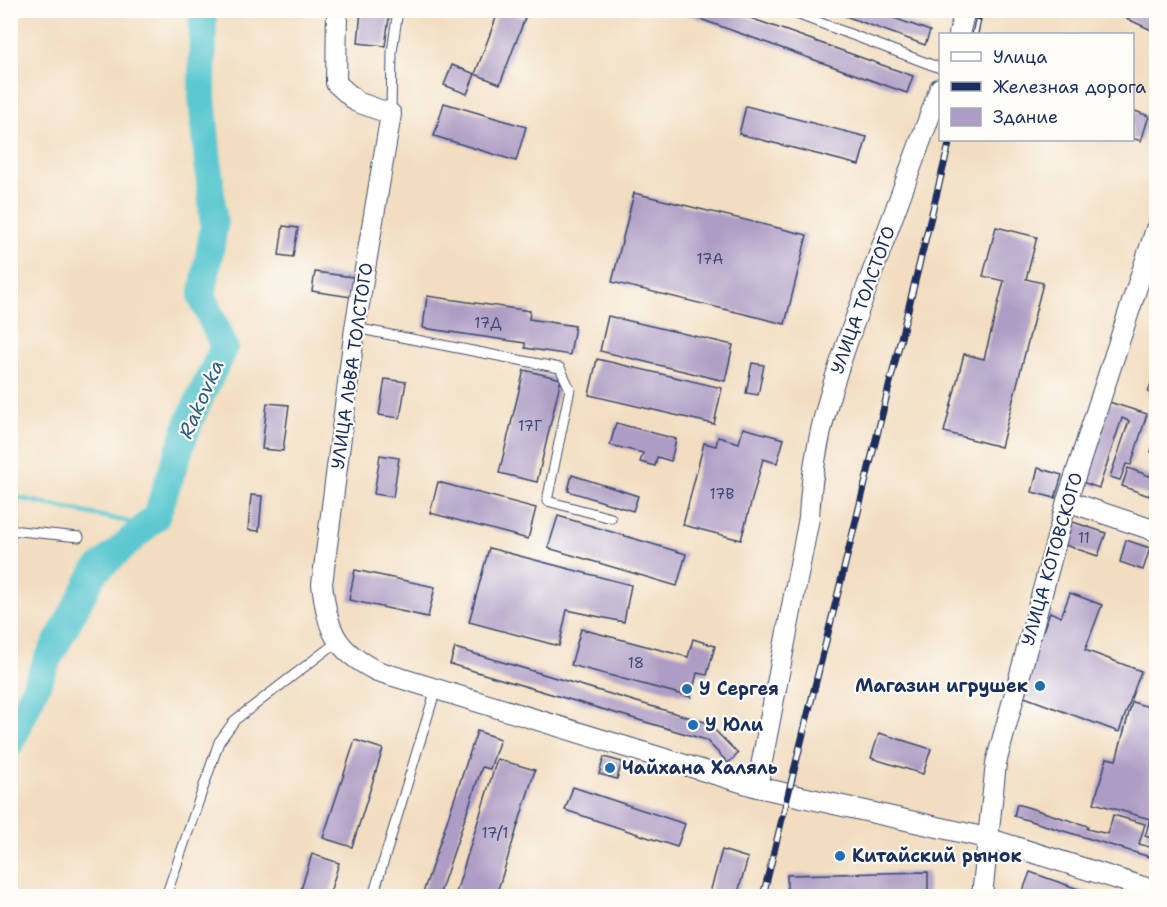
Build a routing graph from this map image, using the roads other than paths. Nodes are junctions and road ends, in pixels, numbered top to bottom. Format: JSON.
{"nodes":[{"id":1,"x":337,"y":10,"type":"edge"},
{"id":2,"x":398,"y":10,"type":"edge"},
{"id":3,"x":786,"y":10,"type":"edge"},
{"id":4,"x":965,"y":10,"type":"edge"},
{"id":5,"x":959,"y":33,"type":"edge"},
{"id":6,"x":939,"y":68,"type":"edge"},
{"id":7,"x":939,"y":91,"type":"edge"},
{"id":8,"x":391,"y":114,"type":"junction"},
{"id":9,"x":1156,"y":229,"type":"edge"},
{"id":10,"x":355,"y":328,"type":"junction"},
{"id":11,"x":1067,"y":501,"type":"junction"},
{"id":12,"x":611,"y":518,"type":"dead end"},
{"id":13,"x":10,"y":530,"type":"edge"},
{"id":14,"x":1156,"y":531,"type":"edge"},
{"id":15,"x":78,"y":537,"type":"dead end"},
{"id":16,"x":337,"y":642,"type":"junction"},
{"id":17,"x":436,"y":689,"type":"junction"},
{"id":18,"x":757,"y":787,"type":"junction"},
{"id":19,"x":987,"y":838,"type":"junction"},
{"id":20,"x":1156,"y":891,"type":"edge"},
{"id":21,"x":166,"y":897,"type":"edge"},
{"id":22,"x":373,"y":897,"type":"edge"},
{"id":23,"x":982,"y":897,"type":"edge"}],
"edges":[{"from":1,"to":8,"type":"street"},
{"from":2,"to":8,"type":"lane"},
{"from":3,"to":6,"type":"lane"},
{"from":4,"to":5,"type":"street"},
{"from":7,"to":18,"type":"street","name":"УЛИЦА ТОЛСТОГО"},
{"from":8,"to":10,"type":"street","name":"УЛИЦА ЛЬВА ТОЛСТОГО"},
{"from":9,"to":11,"type":"street","name":"УЛИЦА КОТОВСКОГО"},
{"from":10,"to":12,"type":"lane"},
{"from":10,"to":16,"type":"street","name":"УЛИЦА ЛЬВА ТОЛСТОГО"},
{"from":11,"to":14,"type":"street"},
{"from":11,"to":19,"type":"street","name":"УЛИЦА КОТОВСКОГО"},
{"from":13,"to":15,"type":"lane"},
{"from":16,"to":17,"type":"street","name":"УЛИЦА ЛЬВА ТОЛСТОГО"},
{"from":16,"to":21,"type":"lane"},
{"from":17,"to":18,"type":"street","name":"УЛИЦА ЛЬВА ТОЛСТОГО"},
{"from":17,"to":22,"type":"lane"},
{"from":18,"to":19,"type":"street","name":"УЛИЦА ЛЬВА ТОЛСТОГО"},
{"from":19,"to":20,"type":"street","name":"УЛИЦА ЛЬВА ТОЛСТОГО"},
{"from":19,"to":23,"type":"street","name":"УЛИЦА КОТОВСКОГО"}]}
